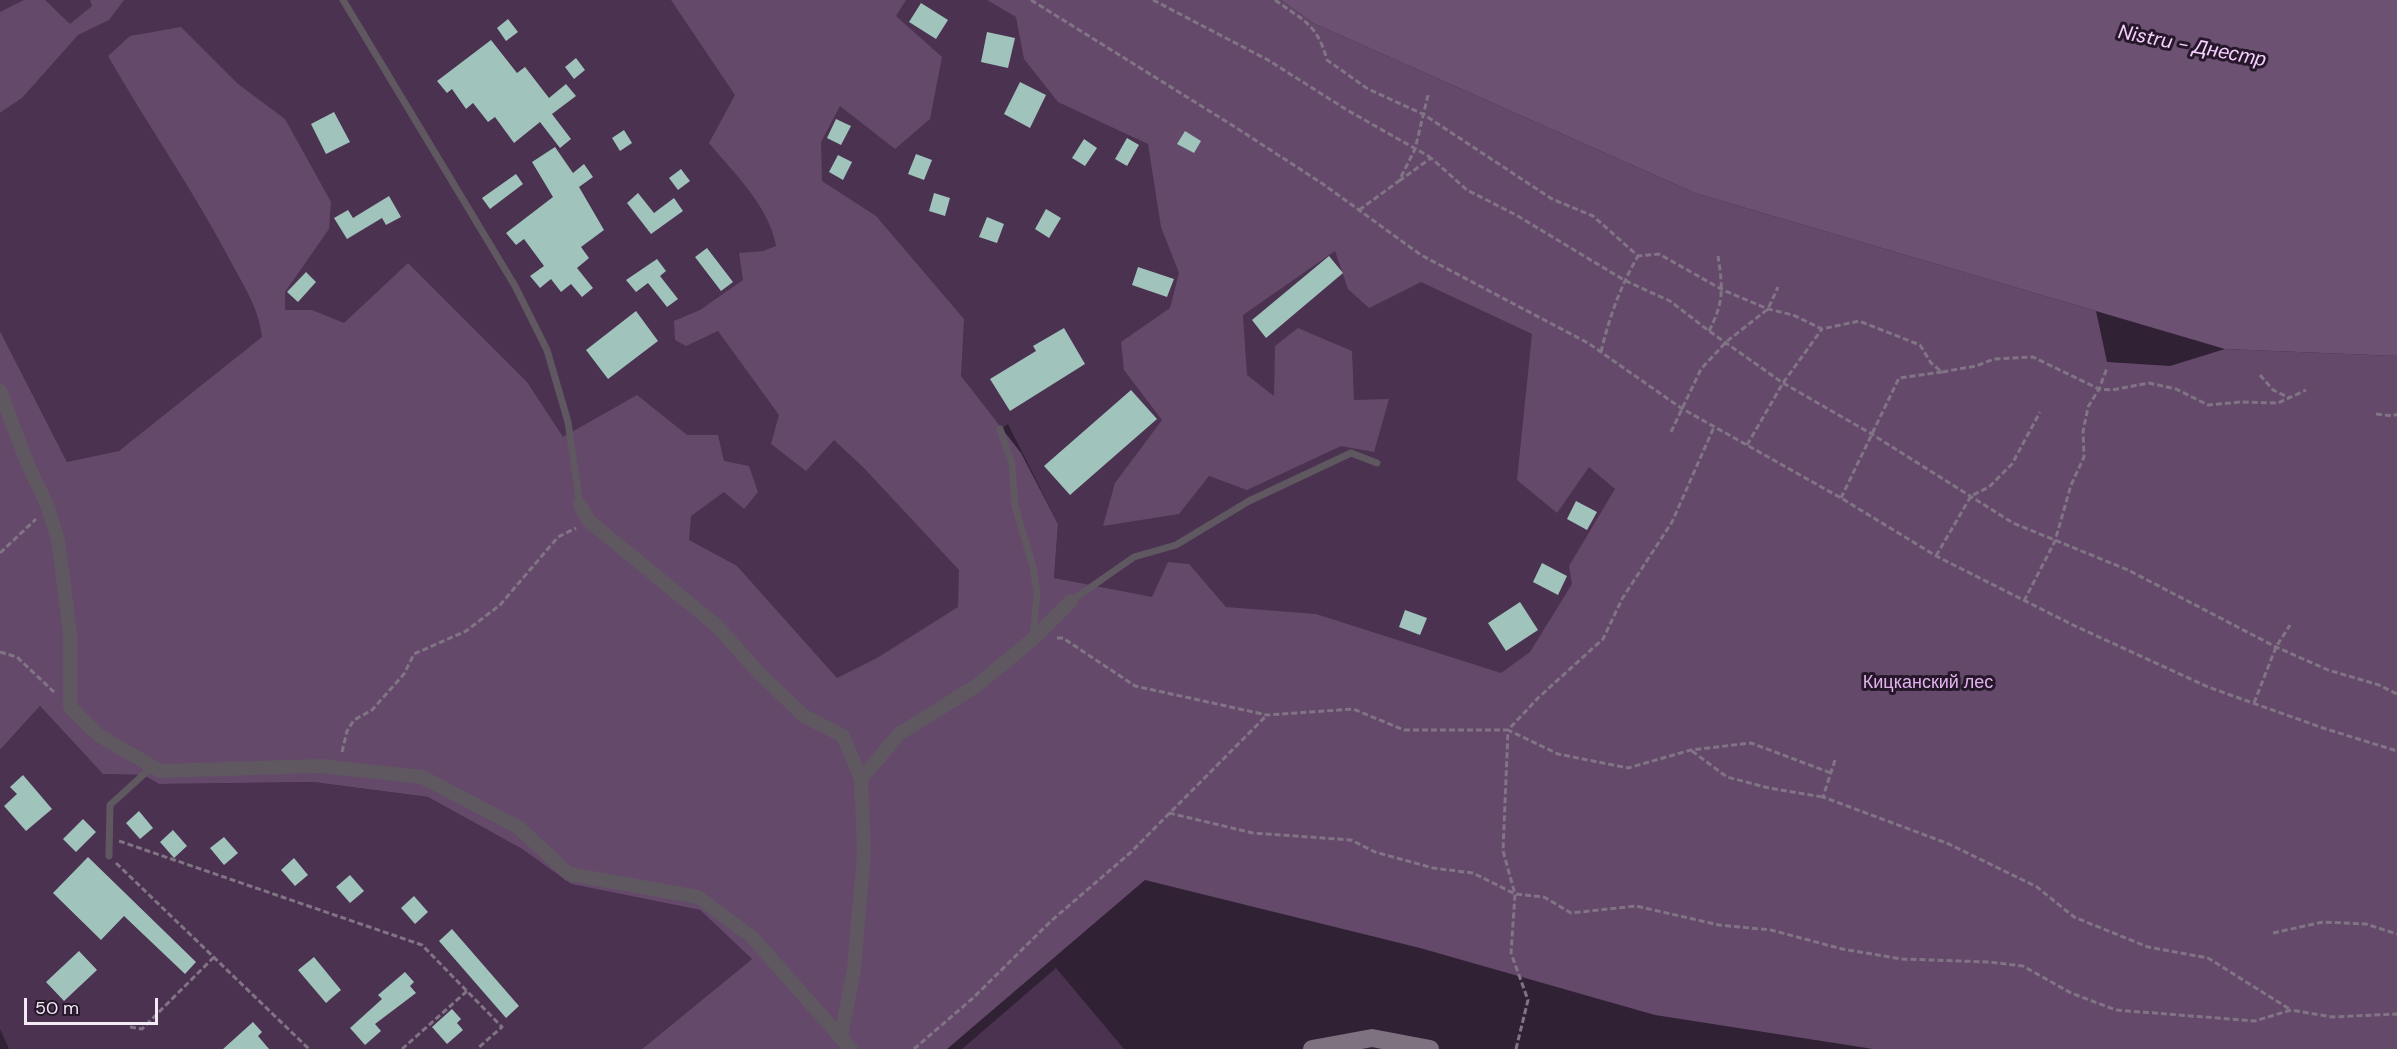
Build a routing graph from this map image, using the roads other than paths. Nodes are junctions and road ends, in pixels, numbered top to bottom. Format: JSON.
{"nodes":[{"id":1,"x":343,"y":0,"type":"edge"},
{"id":2,"x":0,"y":391,"type":"edge"},
{"id":3,"x":1000,"y":429,"type":"dead end"},
{"id":4,"x":1377,"y":463,"type":"dead end"},
{"id":5,"x":580,"y":505,"type":"joint"},
{"id":6,"x":1071,"y":601,"type":"joint"},
{"id":7,"x":1033,"y":639,"type":"junction"},
{"id":8,"x":153,"y":766,"type":"junction"},
{"id":9,"x":861,"y":779,"type":"junction"},
{"id":10,"x":109,"y":856,"type":"road end"},
{"id":11,"x":841,"y":1036,"type":"junction"},
{"id":12,"x":851,"y":1049,"type":"edge"},
{"id":13,"x":1312,"y":1049,"type":"edge"},
{"id":14,"x":1430,"y":1049,"type":"edge"}],
"edges":[{"from":1,"to":5,"type":"lane"},
{"from":2,"to":8,"type":"street"},
{"from":3,"to":7,"type":"lane"},
{"from":4,"to":6,"type":"lane"},
{"from":5,"to":9,"type":"street"},
{"from":6,"to":7,"type":"street"},
{"from":7,"to":9,"type":"street"},
{"from":8,"to":10,"type":"lane"},
{"from":8,"to":11,"type":"street"},
{"from":9,"to":11,"type":"street"},
{"from":11,"to":12,"type":"street"},
{"from":13,"to":14,"type":"street"}]}
